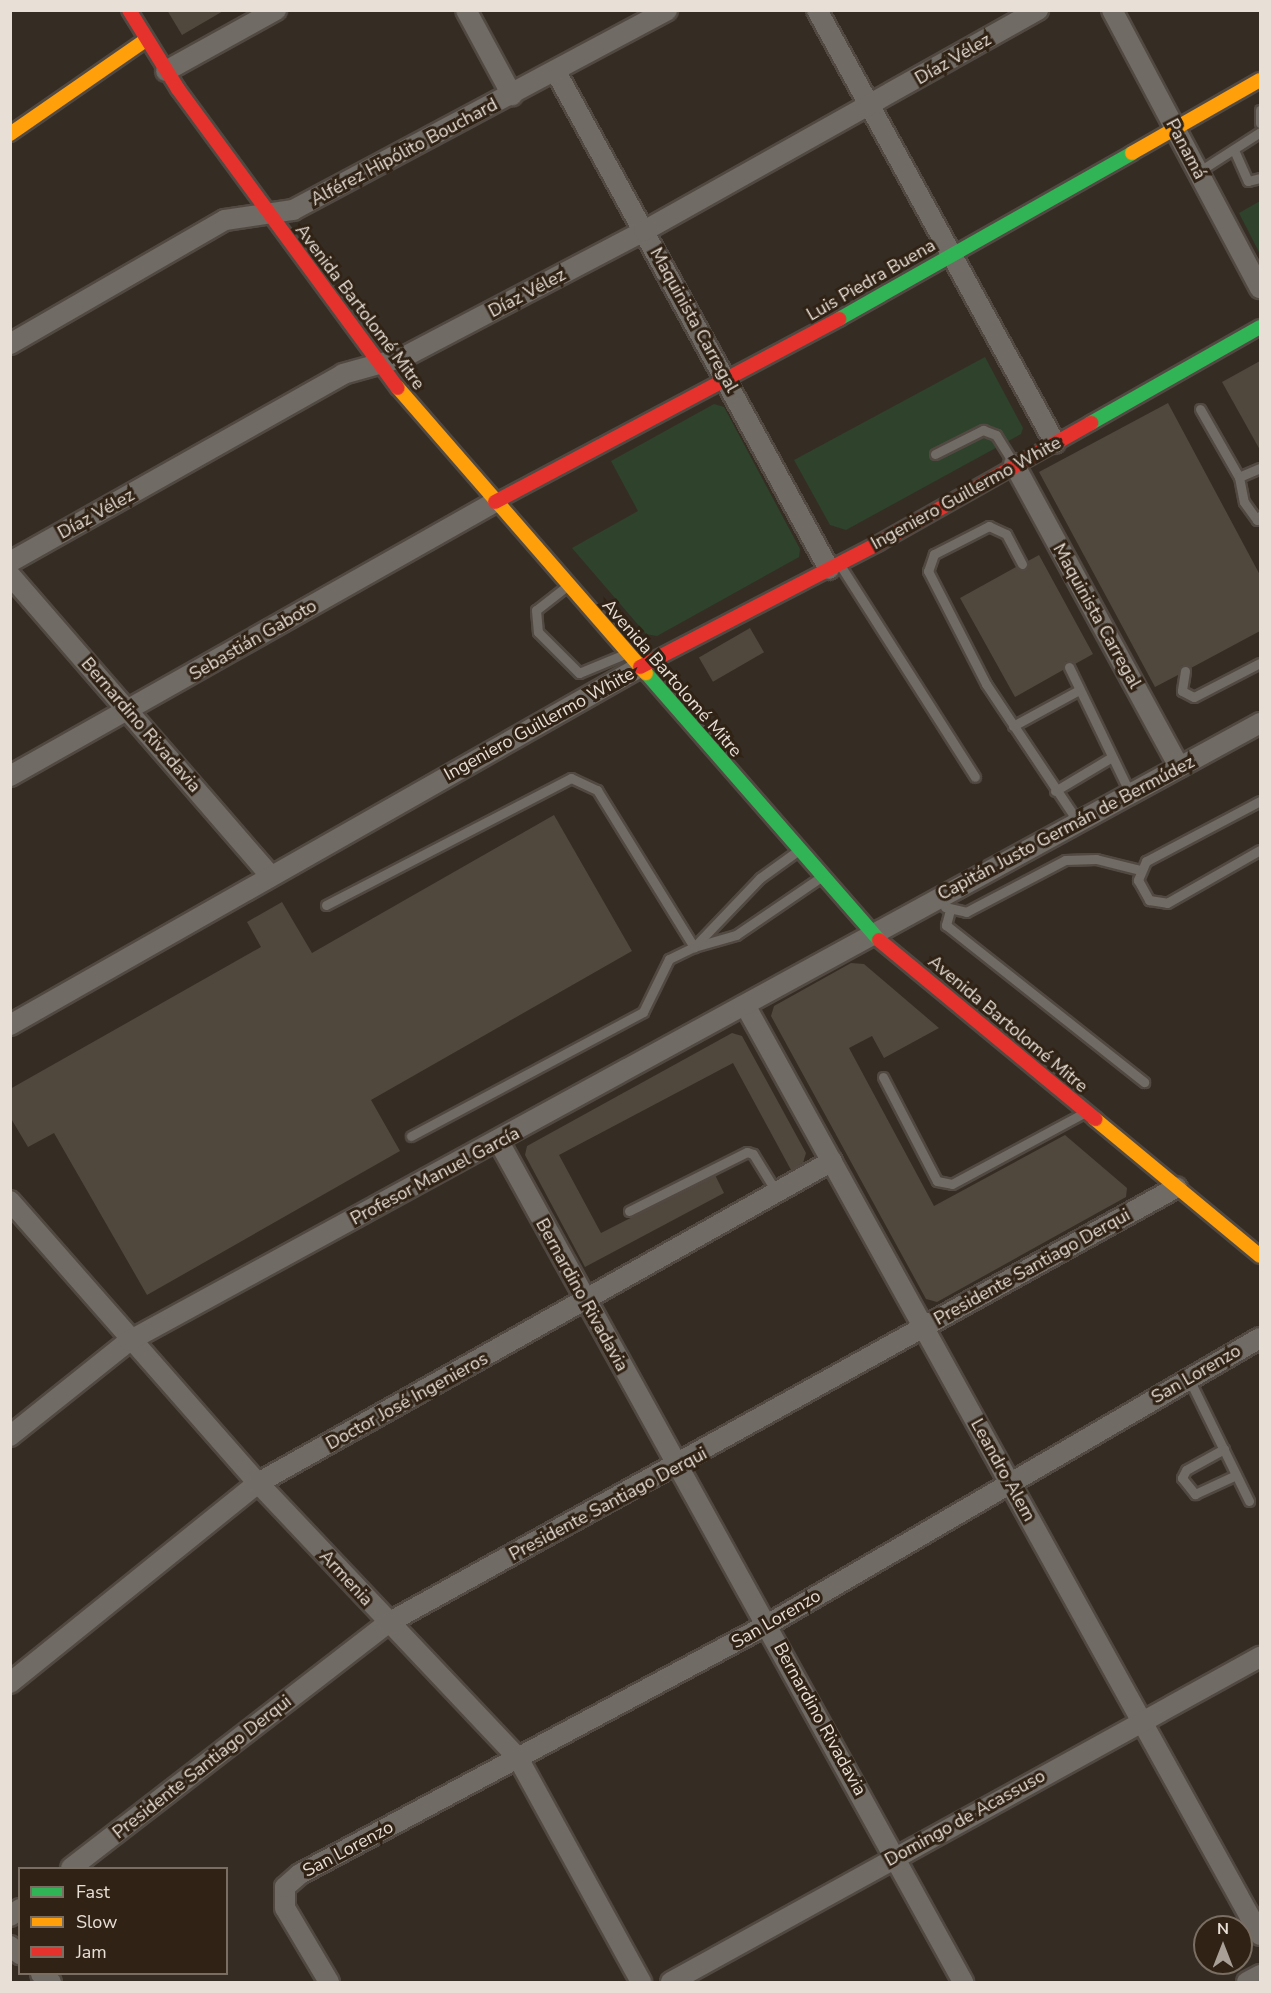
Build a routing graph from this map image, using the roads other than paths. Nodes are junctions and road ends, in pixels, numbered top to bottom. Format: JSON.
{"nodes":[{"id":1,"x":129,"y":10,"type":"edge"},
{"id":2,"x":276,"y":10,"type":"edge"},
{"id":3,"x":466,"y":10,"type":"edge"},
{"id":4,"x":667,"y":10,"type":"edge"},
{"id":5,"x":817,"y":10,"type":"edge"},
{"id":6,"x":1038,"y":10,"type":"edge"},
{"id":7,"x":1112,"y":10,"type":"edge"},
{"id":8,"x":146,"y":40,"type":"junction"},
{"id":9,"x":166,"y":71,"type":"junction"},
{"id":10,"x":556,"y":72,"type":"junction"},
{"id":11,"x":1260,"y":80,"type":"edge"},
{"id":12,"x":512,"y":95,"type":"junction"},
{"id":13,"x":871,"y":106,"type":"junction"},
{"id":14,"x":1260,"y":110,"type":"edge"},
{"id":15,"x":1260,"y":123,"type":"edge"},
{"id":16,"x":1175,"y":128,"type":"junction"},
{"id":17,"x":1260,"y":132,"type":"edge"},
{"id":18,"x":10,"y":135,"type":"edge"},
{"id":19,"x":1234,"y":150,"type":"junction"},
{"id":20,"x":1198,"y":172,"type":"junction"},
{"id":21,"x":1260,"y":178,"type":"edge"},
{"id":22,"x":268,"y":215,"type":"junction"},
{"id":23,"x":644,"y":231,"type":"junction"},
{"id":24,"x":952,"y":255,"type":"junction"},
{"id":25,"x":1260,"y":288,"type":"edge"},
{"id":26,"x":1260,"y":327,"type":"edge"},
{"id":27,"x":10,"y":344,"type":"edge"},
{"id":28,"x":378,"y":365,"type":"junction"},
{"id":29,"x":728,"y":382,"type":"junction"},
{"id":30,"x":1200,"y":409,"type":"dead end"},
{"id":31,"x":1055,"y":443,"type":"junction"},
{"id":32,"x":935,"y":454,"type":"dead end"},
{"id":33,"x":1014,"y":464,"type":"junction"},
{"id":34,"x":1260,"y":468,"type":"edge"},
{"id":35,"x":1239,"y":477,"type":"junction"},
{"id":36,"x":495,"y":502,"type":"junction"},
{"id":37,"x":1259,"y":521,"type":"edge"},
{"id":38,"x":10,"y":562,"type":"edge"},
{"id":39,"x":1022,"y":564,"type":"dead end"},
{"id":40,"x":834,"y":566,"type":"junction"},
{"id":41,"x":10,"y":575,"type":"edge"},
{"id":42,"x":567,"y":586,"type":"junction"},
{"id":43,"x":633,"y":660,"type":"junction"},
{"id":44,"x":1260,"y":663,"type":"edge"},
{"id":45,"x":1069,"y":667,"type":"dead end"},
{"id":46,"x":1185,"y":671,"type":"dead end"},
{"id":47,"x":1079,"y":690,"type":"junction"},
{"id":48,"x":130,"y":712,"type":"junction"},
{"id":49,"x":1260,"y":723,"type":"edge"},
{"id":50,"x":1013,"y":726,"type":"junction"},
{"id":51,"x":1112,"y":757,"type":"junction"},
{"id":52,"x":1179,"y":767,"type":"junction"},
{"id":53,"x":10,"y":776,"type":"edge"},
{"id":54,"x":975,"y":777,"type":"dead end"},
{"id":55,"x":1055,"y":791,"type":"junction"},
{"id":56,"x":1130,"y":793,"type":"junction"},
{"id":57,"x":1260,"y":801,"type":"edge"},
{"id":58,"x":1078,"y":822,"type":"junction"},
{"id":59,"x":1260,"y":850,"type":"edge"},
{"id":60,"x":798,"y":851,"type":"junction"},
{"id":61,"x":1140,"y":870,"type":"junction"},
{"id":62,"x":271,"y":876,"type":"junction"},
{"id":63,"x":821,"y":877,"type":"junction"},
{"id":64,"x":942,"y":904,"type":"junction"},
{"id":65,"x":326,"y":905,"type":"dead end"},
{"id":66,"x":871,"y":933,"type":"junction"},
{"id":67,"x":694,"y":948,"type":"junction"},
{"id":68,"x":744,"y":1005,"type":"junction"},
{"id":69,"x":10,"y":1025,"type":"edge"},
{"id":70,"x":883,"y":1077,"type":"dead end"},
{"id":71,"x":1144,"y":1082,"type":"dead end"},
{"id":72,"x":1086,"y":1112,"type":"junction"},
{"id":73,"x":411,"y":1136,"type":"dead end"},
{"id":74,"x":499,"y":1142,"type":"junction"},
{"id":75,"x":832,"y":1161,"type":"junction"},
{"id":76,"x":1177,"y":1187,"type":"junction"},
{"id":77,"x":777,"y":1193,"type":"junction"},
{"id":78,"x":10,"y":1201,"type":"edge"},
{"id":79,"x":629,"y":1211,"type":"dead end"},
{"id":80,"x":1260,"y":1256,"type":"edge"},
{"id":81,"x":585,"y":1304,"type":"junction"},
{"id":82,"x":924,"y":1326,"type":"junction"},
{"id":83,"x":1260,"y":1338,"type":"edge"},
{"id":84,"x":129,"y":1341,"type":"junction"},
{"id":85,"x":1189,"y":1379,"type":"junction"},
{"id":86,"x":10,"y":1436,"type":"edge"},
{"id":87,"x":1224,"y":1449,"type":"junction"},
{"id":88,"x":679,"y":1466,"type":"junction"},
{"id":89,"x":1236,"y":1475,"type":"junction"},
{"id":90,"x":1009,"y":1482,"type":"junction"},
{"id":91,"x":258,"y":1483,"type":"junction"},
{"id":92,"x":1249,"y":1501,"type":"dead end"},
{"id":93,"x":388,"y":1623,"type":"junction"},
{"id":94,"x":767,"y":1625,"type":"junction"},
{"id":95,"x":1260,"y":1657,"type":"edge"},
{"id":96,"x":10,"y":1683,"type":"edge"},
{"id":97,"x":1142,"y":1721,"type":"junction"},
{"id":98,"x":518,"y":1758,"type":"junction"},
{"id":99,"x":896,"y":1856,"type":"junction"},
{"id":100,"x":74,"y":1867,"type":"edge"},
{"id":101,"x":1260,"y":1935,"type":"edge"},
{"id":102,"x":1260,"y":1975,"type":"edge"},
{"id":103,"x":329,"y":1983,"type":"edge"},
{"id":104,"x":641,"y":1983,"type":"edge"},
{"id":105,"x":671,"y":1983,"type":"edge"},
{"id":106,"x":963,"y":1983,"type":"edge"},
{"id":107,"x":1247,"y":1983,"type":"edge"}],
"edges":[{"from":1,"to":8,"type":"street","name":"Avenida Bartolomé Mitre"},
{"from":2,"to":9,"type":"street"},
{"from":3,"to":12,"type":"street"},
{"from":4,"to":10,"type":"street","name":"Alférez Hipólito Bouchard"},
{"from":5,"to":13,"type":"street"},
{"from":6,"to":13,"type":"street","name":"Díaz Vélez"},
{"from":7,"to":16,"type":"street","name":"Panamá"},
{"from":8,"to":9,"type":"street","name":"Avenida Bartolomé Mitre"},
{"from":8,"to":18,"type":"street"},
{"from":9,"to":22,"type":"street","name":"Avenida Bartolomé Mitre"},
{"from":10,"to":12,"type":"street","name":"Alférez Hipólito Bouchard"},
{"from":10,"to":23,"type":"street","name":"Maquinista Carregal"},
{"from":11,"to":16,"type":"street","name":"Luis Piedra Buena"},
{"from":12,"to":22,"type":"street","name":"Alférez Hipólito Bouchard"},
{"from":13,"to":23,"type":"street","name":"Díaz Vélez"},
{"from":13,"to":24,"type":"street"},
{"from":14,"to":15,"type":"lane"},
{"from":16,"to":20,"type":"street","name":"Panamá"},
{"from":16,"to":24,"type":"street","name":"Luis Piedra Buena"},
{"from":17,"to":19,"type":"lane"},
{"from":19,"to":20,"type":"lane"},
{"from":19,"to":21,"type":"lane"},
{"from":20,"to":25,"type":"street","name":"Panamá"},
{"from":22,"to":27,"type":"street","name":"Alférez Hipólito Bouchard"},
{"from":22,"to":28,"type":"street","name":"Avenida Bartolomé Mitre"},
{"from":23,"to":28,"type":"street","name":"Díaz Vélez"},
{"from":23,"to":29,"type":"street","name":"Maquinista Carregal"},
{"from":24,"to":29,"type":"street","name":"Luis Piedra Buena"},
{"from":24,"to":31,"type":"street"},
{"from":26,"to":31,"type":"street","name":"Ingeniero Guillermo White"},
{"from":28,"to":36,"type":"street","name":"Avenida Bartolomé Mitre"},
{"from":28,"to":38,"type":"street","name":"Díaz Vélez"},
{"from":29,"to":36,"type":"street","name":"Luis Piedra Buena"},
{"from":29,"to":40,"type":"street","name":"Maquinista Carregal"},
{"from":30,"to":35,"type":"lane"},
{"from":31,"to":33,"type":"street","name":"Ingeniero Guillermo White"},
{"from":32,"to":33,"type":"lane"},
{"from":33,"to":40,"type":"street","name":"Ingeniero Guillermo White"},
{"from":33,"to":52,"type":"street","name":"Maquinista Carregal"},
{"from":34,"to":35,"type":"lane"},
{"from":35,"to":37,"type":"lane"},
{"from":36,"to":42,"type":"street","name":"Avenida Bartolomé Mitre"},
{"from":36,"to":48,"type":"street","name":"Sebastián Gaboto"},
{"from":39,"to":50,"type":"lane"},
{"from":40,"to":43,"type":"street","name":"Ingeniero Guillermo White"},
{"from":40,"to":54,"type":"lane"},
{"from":41,"to":48,"type":"street","name":"Bernardino Rivadavia"},
{"from":42,"to":43,"type":"street","name":"Avenida Bartolomé Mitre"},
{"from":42,"to":43,"type":"lane"},
{"from":43,"to":60,"type":"street","name":"Avenida Bartolomé Mitre"},
{"from":43,"to":62,"type":"street","name":"Ingeniero Guillermo White"},
{"from":44,"to":46,"type":"lane"},
{"from":45,"to":47,"type":"lane"},
{"from":47,"to":50,"type":"lane"},
{"from":47,"to":51,"type":"lane"},
{"from":48,"to":53,"type":"street","name":"Sebastián Gaboto"},
{"from":48,"to":62,"type":"street","name":"Bernardino Rivadavia"},
{"from":49,"to":52,"type":"street","name":"Capitán Justo Germán de Bermúdez"},
{"from":50,"to":55,"type":"lane"},
{"from":51,"to":55,"type":"lane"},
{"from":51,"to":56,"type":"lane"},
{"from":52,"to":56,"type":"street","name":"Capitán Justo Germán de Bermúdez"},
{"from":55,"to":58,"type":"lane"},
{"from":56,"to":58,"type":"street","name":"Capitán Justo Germán de Bermúdez"},
{"from":57,"to":61,"type":"lane"},
{"from":58,"to":64,"type":"street","name":"Capitán Justo Germán de Bermúdez"},
{"from":59,"to":61,"type":"lane"},
{"from":60,"to":63,"type":"street","name":"Avenida Bartolomé Mitre"},
{"from":60,"to":67,"type":"lane"},
{"from":61,"to":64,"type":"lane"},
{"from":62,"to":69,"type":"street","name":"Ingeniero Guillermo White"},
{"from":63,"to":66,"type":"street","name":"Avenida Bartolomé Mitre"},
{"from":63,"to":67,"type":"lane"},
{"from":64,"to":66,"type":"street","name":"Capitán Justo Germán de Bermúdez"},
{"from":64,"to":71,"type":"lane"},
{"from":65,"to":67,"type":"lane"},
{"from":66,"to":68,"type":"street","name":"Profesor Manuel García"},
{"from":66,"to":72,"type":"street","name":"Avenida Bartolomé Mitre"},
{"from":67,"to":73,"type":"lane"},
{"from":68,"to":74,"type":"street","name":"Profesor Manuel García"},
{"from":68,"to":75,"type":"street","name":"Leandro Alem"},
{"from":70,"to":72,"type":"lane"},
{"from":72,"to":76,"type":"street","name":"Avenida Bartolomé Mitre"},
{"from":74,"to":81,"type":"street","name":"Bernardino Rivadavia"},
{"from":74,"to":84,"type":"street","name":"Profesor Manuel García"},
{"from":75,"to":77,"type":"street","name":"Doctor José Ingenieros"},
{"from":75,"to":82,"type":"street","name":"Leandro Alem"},
{"from":76,"to":80,"type":"street","name":"Avenida Bartolomé Mitre"},
{"from":76,"to":82,"type":"street","name":"Presidente Santiago Derqui"},
{"from":77,"to":79,"type":"lane"},
{"from":77,"to":81,"type":"street","name":"Doctor José Ingenieros"},
{"from":78,"to":84,"type":"street","name":"Armenia"},
{"from":81,"to":88,"type":"street","name":"Bernardino Rivadavia"},
{"from":81,"to":91,"type":"street","name":"Doctor José Ingenieros"},
{"from":82,"to":88,"type":"street","name":"Presidente Santiago Derqui"},
{"from":82,"to":90,"type":"street","name":"Leandro Alem"},
{"from":83,"to":85,"type":"street","name":"San Lorenzo"},
{"from":84,"to":86,"type":"street","name":"Profesor Manuel García"},
{"from":84,"to":91,"type":"street","name":"Armenia"},
{"from":85,"to":87,"type":"lane"},
{"from":85,"to":90,"type":"street","name":"San Lorenzo"},
{"from":87,"to":89,"type":"lane"},
{"from":87,"to":89,"type":"lane"},
{"from":88,"to":93,"type":"street","name":"Presidente Santiago Derqui"},
{"from":88,"to":94,"type":"street","name":"Bernardino Rivadavia"},
{"from":89,"to":92,"type":"lane"},
{"from":90,"to":94,"type":"street","name":"San Lorenzo"},
{"from":90,"to":97,"type":"street","name":"Leandro Alem"},
{"from":91,"to":93,"type":"street","name":"Armenia"},
{"from":91,"to":96,"type":"street","name":"Doctor José Ingenieros"},
{"from":93,"to":98,"type":"street","name":"Armenia"},
{"from":93,"to":100,"type":"street","name":"Presidente Santiago Derqui"},
{"from":94,"to":98,"type":"street","name":"San Lorenzo"},
{"from":94,"to":99,"type":"street","name":"Bernardino Rivadavia"},
{"from":95,"to":97,"type":"street","name":"Domingo de Acassuso"},
{"from":97,"to":99,"type":"street","name":"Domingo de Acassuso"},
{"from":97,"to":101,"type":"street","name":"Leandro Alem"},
{"from":98,"to":103,"type":"street","name":"San Lorenzo"},
{"from":98,"to":104,"type":"street","name":"Armenia"},
{"from":99,"to":105,"type":"street","name":"Domingo de Acassuso"},
{"from":99,"to":106,"type":"street","name":"Bernardino Rivadavia"},
{"from":102,"to":107,"type":"street"}]}
